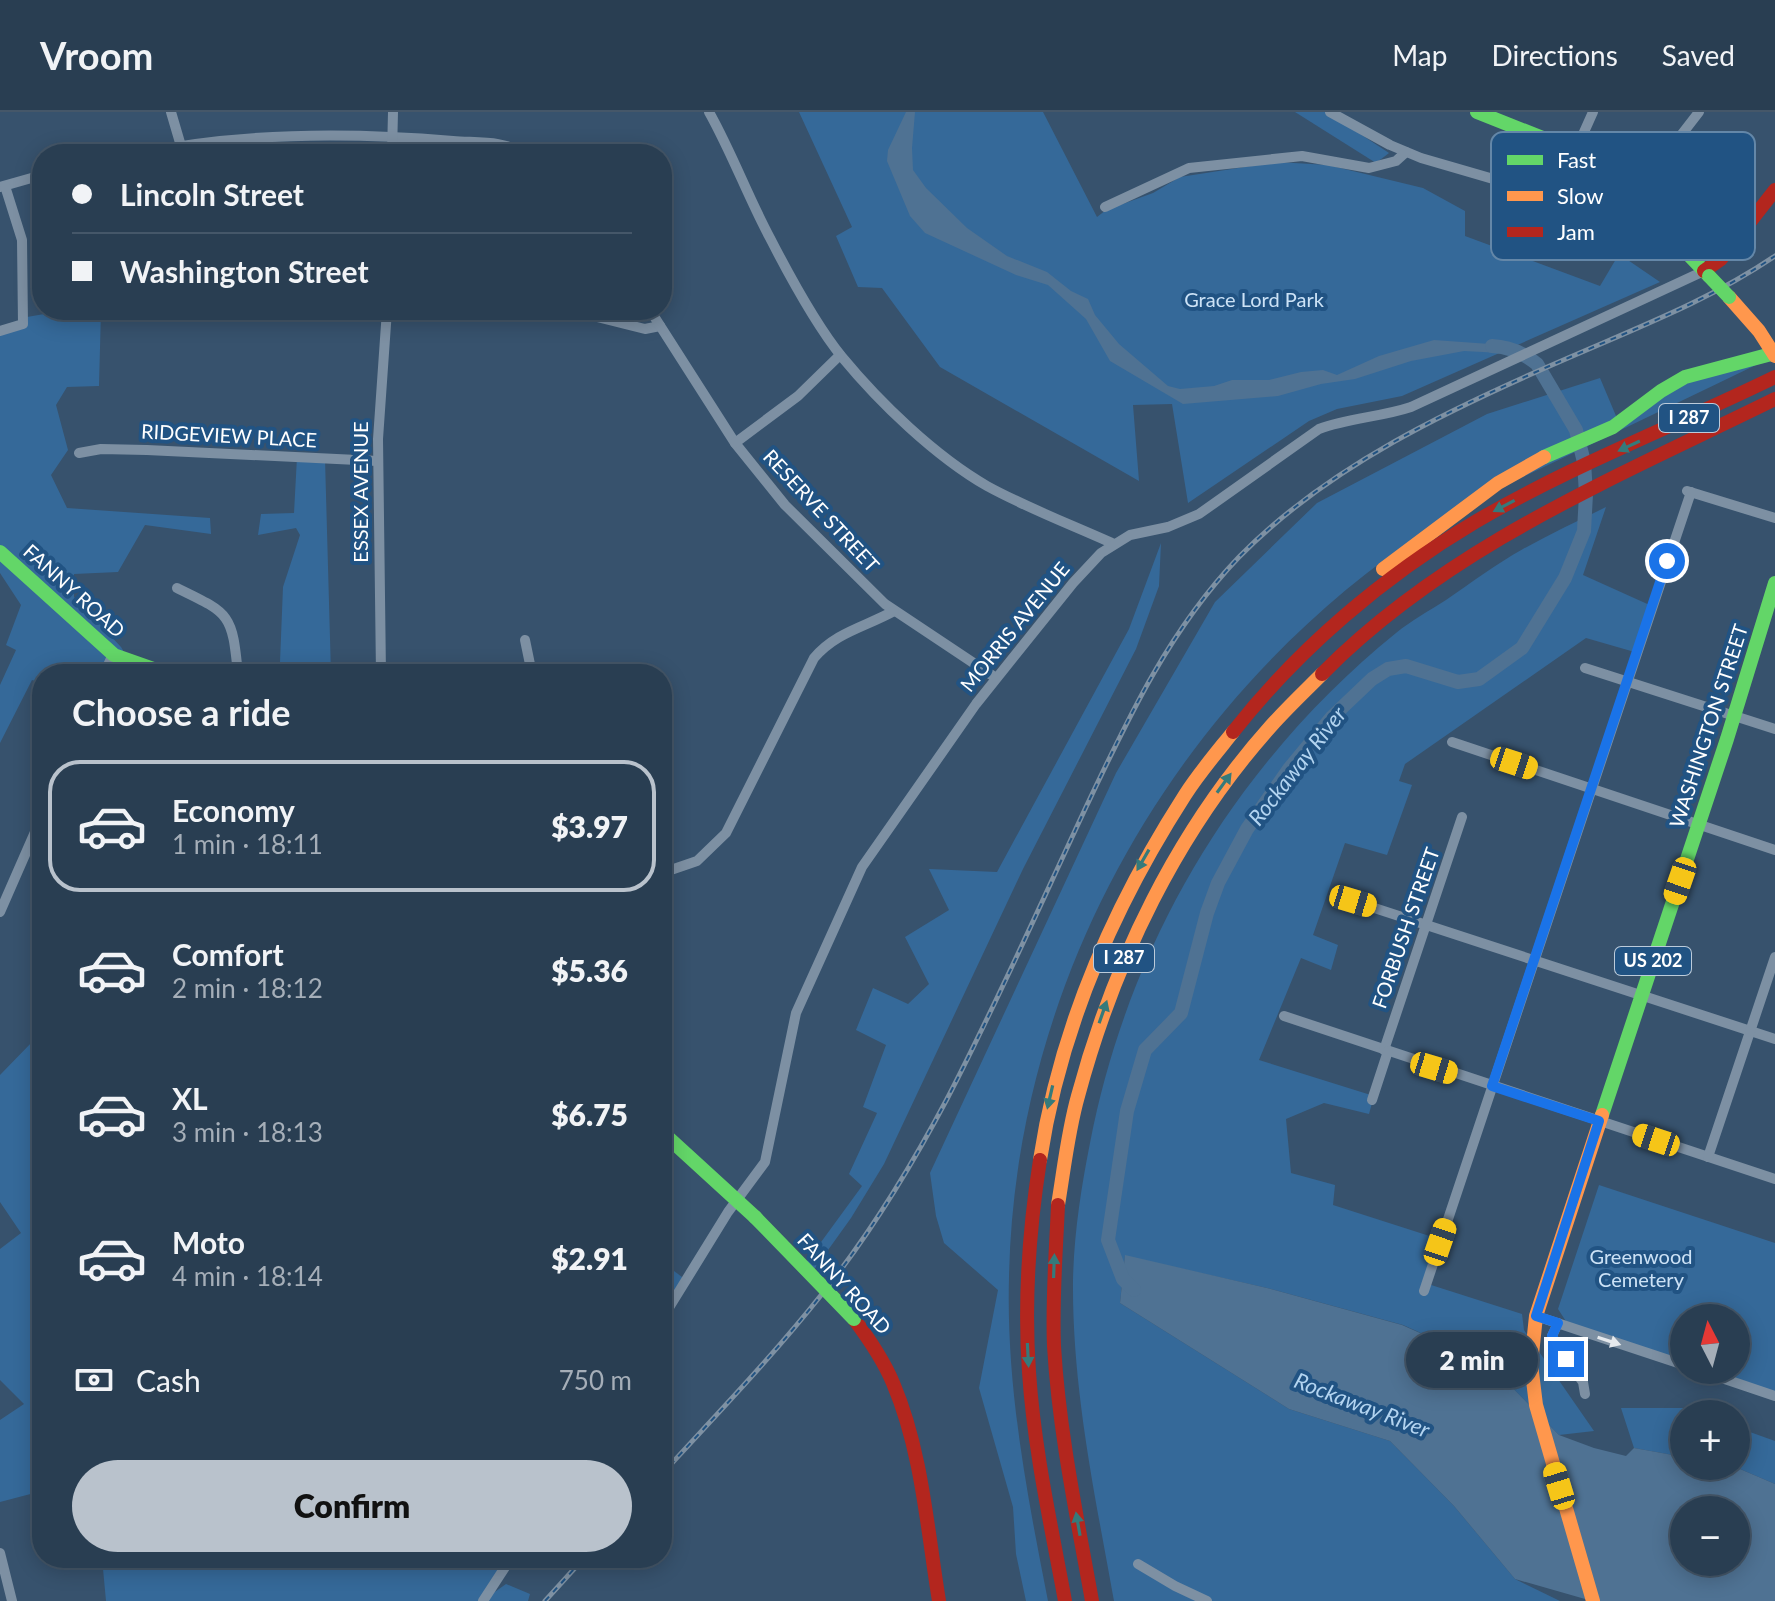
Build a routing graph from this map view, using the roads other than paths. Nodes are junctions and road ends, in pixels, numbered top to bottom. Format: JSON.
{"nodes":[{"id":1,"x":171,"y":112,"type":"edge"},
{"id":2,"x":393,"y":112,"type":"edge"},
{"id":3,"x":709,"y":112,"type":"edge"},
{"id":4,"x":1330,"y":112,"type":"edge"},
{"id":5,"x":1477,"y":112,"type":"edge"},
{"id":6,"x":1593,"y":112,"type":"edge"},
{"id":7,"x":1699,"y":112,"type":"edge"},
{"id":8,"x":1529,"y":132,"type":"edge"},
{"id":9,"x":1584,"y":132,"type":"edge"},
{"id":10,"x":1684,"y":132,"type":"edge"},
{"id":11,"x":393,"y":136,"type":"junction"},
{"id":12,"x":180,"y":144,"type":"edge"},
{"id":13,"x":199,"y":144,"type":"edge"},
{"id":14,"x":393,"y":144,"type":"edge"},
{"id":15,"x":504,"y":144,"type":"edge"},
{"id":16,"x":1406,"y":152,"type":"junction"},
{"id":17,"x":1491,"y":177,"type":"edge"},
{"id":18,"x":32,"y":178,"type":"edge"},
{"id":19,"x":2,"y":186,"type":"edge"},
{"id":20,"x":1775,"y":190,"type":"edge"},
{"id":21,"x":1105,"y":207,"type":"dead end"},
{"id":22,"x":1755,"y":216,"type":"edge"},
{"id":23,"x":1693,"y":260,"type":"edge"},
{"id":24,"x":1720,"y":260,"type":"edge"},
{"id":25,"x":1706,"y":274,"type":"junction"},
{"id":26,"x":386,"y":320,"type":"edge"},
{"id":27,"x":609,"y":320,"type":"edge"},
{"id":28,"x":656,"y":320,"type":"edge"},
{"id":29,"x":660,"y":326,"type":"junction"},
{"id":30,"x":0,"y":331,"type":"edge"},
{"id":31,"x":1775,"y":354,"type":"edge"},
{"id":32,"x":840,"y":355,"type":"junction"},
{"id":33,"x":1775,"y":377,"type":"edge"},
{"id":34,"x":1771,"y":402,"type":"edge"},
{"id":35,"x":735,"y":443,"type":"junction"},
{"id":36,"x":79,"y":453,"type":"dead end"},
{"id":37,"x":378,"y":461,"type":"junction"},
{"id":38,"x":1775,"y":518,"type":"edge"},
{"id":39,"x":1114,"y":544,"type":"junction"},
{"id":40,"x":0,"y":552,"type":"edge"},
{"id":41,"x":1775,"y":583,"type":"edge"},
{"id":42,"x":177,"y":588,"type":"dead end"},
{"id":43,"x":894,"y":611,"type":"junction"},
{"id":44,"x":525,"y":640,"type":"dead end"},
{"id":45,"x":113,"y":654,"type":"junction"},
{"id":46,"x":108,"y":664,"type":"edge"},
{"id":47,"x":140,"y":664,"type":"edge"},
{"id":48,"x":237,"y":664,"type":"edge"},
{"id":49,"x":381,"y":664,"type":"edge"},
{"id":50,"x":530,"y":664,"type":"edge"},
{"id":51,"x":1585,"y":668,"type":"dead end"},
{"id":52,"x":996,"y":678,"type":"junction"},
{"id":53,"x":1626,"y":681,"type":"junction"},
{"id":54,"x":1734,"y":716,"type":"junction"},
{"id":55,"x":1775,"y":729,"type":"edge"},
{"id":56,"x":1452,"y":742,"type":"dead end"},
{"id":57,"x":1591,"y":788,"type":"junction"},
{"id":58,"x":1172,"y":810,"type":"junction"},
{"id":59,"x":1462,"y":817,"type":"dead end"},
{"id":60,"x":1699,"y":824,"type":"junction"},
{"id":61,"x":32,"y":838,"type":"edge"},
{"id":62,"x":1775,"y":850,"type":"edge"},
{"id":63,"x":672,"y":870,"type":"edge"},
{"id":64,"x":1353,"y":901,"type":"dead end"},
{"id":65,"x":0,"y":910,"type":"edge"},
{"id":66,"x":1427,"y":923,"type":"junction"},
{"id":67,"x":1775,"y":957,"type":"edge"},
{"id":68,"x":1534,"y":959,"type":"junction"},
{"id":69,"x":1642,"y":995,"type":"junction"},
{"id":70,"x":1284,"y":1016,"type":"dead end"},
{"id":71,"x":1750,"y":1031,"type":"junction"},
{"id":72,"x":1775,"y":1039,"type":"edge"},
{"id":73,"x":1386,"y":1051,"type":"junction"},
{"id":74,"x":1492,"y":1086,"type":"junction"},
{"id":75,"x":1372,"y":1100,"type":"dead end"},
{"id":76,"x":1599,"y":1121,"type":"junction"},
{"id":77,"x":672,"y":1141,"type":"edge"},
{"id":78,"x":1708,"y":1157,"type":"junction"},
{"id":79,"x":1775,"y":1179,"type":"edge"},
{"id":80,"x":737,"y":1200,"type":"junction"},
{"id":81,"x":1424,"y":1291,"type":"dead end"},
{"id":82,"x":672,"y":1301,"type":"edge"},
{"id":83,"x":1536,"y":1316,"type":"junction"},
{"id":84,"x":1558,"y":1323,"type":"junction"},
{"id":85,"x":1670,"y":1360,"type":"edge"},
{"id":86,"x":1739,"y":1384,"type":"edge"},
{"id":87,"x":1585,"y":1394,"type":"dead end"},
{"id":88,"x":1775,"y":1396,"type":"edge"},
{"id":89,"x":0,"y":1553,"type":"edge"},
{"id":90,"x":1138,"y":1564,"type":"dead end"},
{"id":91,"x":504,"y":1568,"type":"edge"},
{"id":92,"x":12,"y":1601,"type":"edge"},
{"id":93,"x":483,"y":1601,"type":"edge"},
{"id":94,"x":939,"y":1601,"type":"edge"},
{"id":95,"x":1065,"y":1601,"type":"edge"},
{"id":96,"x":1092,"y":1601,"type":"edge"},
{"id":97,"x":1207,"y":1601,"type":"edge"},
{"id":98,"x":1593,"y":1601,"type":"edge"}],
"edges":[{"from":1,"to":12,"type":"street"},
{"from":2,"to":11,"type":"street"},
{"from":3,"to":32,"type":"street"},
{"from":4,"to":16,"type":"street"},
{"from":5,"to":8,"type":"main road"},
{"from":6,"to":9,"type":"street"},
{"from":7,"to":10,"type":"street"},
{"from":11,"to":13,"type":"street"},
{"from":11,"to":14,"type":"street"},
{"from":11,"to":15,"type":"street"},
{"from":16,"to":17,"type":"street"},
{"from":16,"to":21,"type":"street"},
{"from":18,"to":19,"type":"street"},
{"from":19,"to":30,"type":"street"},
{"from":20,"to":22,"type":"main road"},
{"from":23,"to":25,"type":"main road"},
{"from":24,"to":25,"type":"main road"},
{"from":25,"to":31,"type":"main road","bridge":true},
{"from":25,"to":39,"type":"street","name":"MORRIS AVENUE"},
{"from":26,"to":37,"type":"street","name":"ESSEX AVENUE"},
{"from":27,"to":29,"type":"street"},
{"from":28,"to":29,"type":"street","name":"RESERVE STREET"},
{"from":29,"to":35,"type":"street","name":"RESERVE STREET"},
{"from":31,"to":58,"type":"main road"},
{"from":32,"to":35,"type":"street"},
{"from":32,"to":39,"type":"street"},
{"from":33,"to":58,"type":"main road","number":"I 287","one_way":true},
{"from":96,"to":34,"type":"main road","number":"I 287","one_way":true},
{"from":35,"to":43,"type":"street","name":"RESERVE STREET"},
{"from":36,"to":37,"type":"street","name":"RIDGEVIEW PLACE"},
{"from":37,"to":49,"type":"street","name":"ESSEX AVENUE"},
{"from":38,"to":53,"type":"street"},
{"from":39,"to":52,"type":"street","name":"MORRIS AVENUE"},
{"from":40,"to":45,"type":"main road","name":"FANNY ROAD"},
{"from":41,"to":54,"type":"main road","name":"WASHINGTON STREET","number":"US 202"},
{"from":42,"to":48,"type":"street"},
{"from":43,"to":52,"type":"street","name":"RESERVE STREET"},
{"from":43,"to":63,"type":"street"},
{"from":44,"to":50,"type":"street"},
{"from":45,"to":46,"type":"street"},
{"from":45,"to":47,"type":"main road","name":"FANNY ROAD"},
{"from":51,"to":53,"type":"street"},
{"from":52,"to":80,"type":"street","name":"MORRIS AVENUE"},
{"from":53,"to":54,"type":"street"},
{"from":53,"to":57,"type":"street"},
{"from":54,"to":55,"type":"street"},
{"from":54,"to":60,"type":"main road","name":"WASHINGTON STREET","number":"US 202"},
{"from":56,"to":57,"type":"street"},
{"from":57,"to":60,"type":"street"},
{"from":57,"to":68,"type":"street"},
{"from":58,"to":95,"type":"main road","number":"I 287","one_way":true},
{"from":59,"to":66,"type":"street","name":"FORBUSH STREET"},
{"from":60,"to":62,"type":"street"},
{"from":60,"to":69,"type":"main road","name":"WASHINGTON STREET","number":"US 202"},
{"from":61,"to":65,"type":"street"},
{"from":64,"to":66,"type":"street"},
{"from":66,"to":68,"type":"street"},
{"from":66,"to":73,"type":"street","name":"FORBUSH STREET"},
{"from":67,"to":71,"type":"street"},
{"from":68,"to":69,"type":"street"},
{"from":68,"to":74,"type":"street"},
{"from":69,"to":71,"type":"street"},
{"from":69,"to":76,"type":"main road","name":"WASHINGTON STREET","number":"US 202"},
{"from":70,"to":73,"type":"street"},
{"from":71,"to":72,"type":"street"},
{"from":71,"to":78,"type":"street"},
{"from":73,"to":74,"type":"street"},
{"from":73,"to":75,"type":"street","name":"FORBUSH STREET"},
{"from":74,"to":76,"type":"street"},
{"from":74,"to":81,"type":"street"},
{"from":76,"to":78,"type":"street"},
{"from":76,"to":83,"type":"main road","name":"WASHINGTON STREET","number":"US 202"},
{"from":77,"to":80,"type":"main road","name":"FANNY ROAD"},
{"from":78,"to":79,"type":"street"},
{"from":80,"to":82,"type":"street","name":"MORRIS AVENUE"},
{"from":80,"to":94,"type":"main road","name":"FANNY ROAD","bridge":true},
{"from":83,"to":84,"type":"street"},
{"from":83,"to":98,"type":"main road","name":"WASHINGTON STREET","number":"US 202"},
{"from":84,"to":85,"type":"street","one_way":true},
{"from":84,"to":87,"type":"street"},
{"from":86,"to":88,"type":"street"},
{"from":89,"to":92,"type":"street"},
{"from":90,"to":97,"type":"street"},
{"from":91,"to":93,"type":"street"}]}
